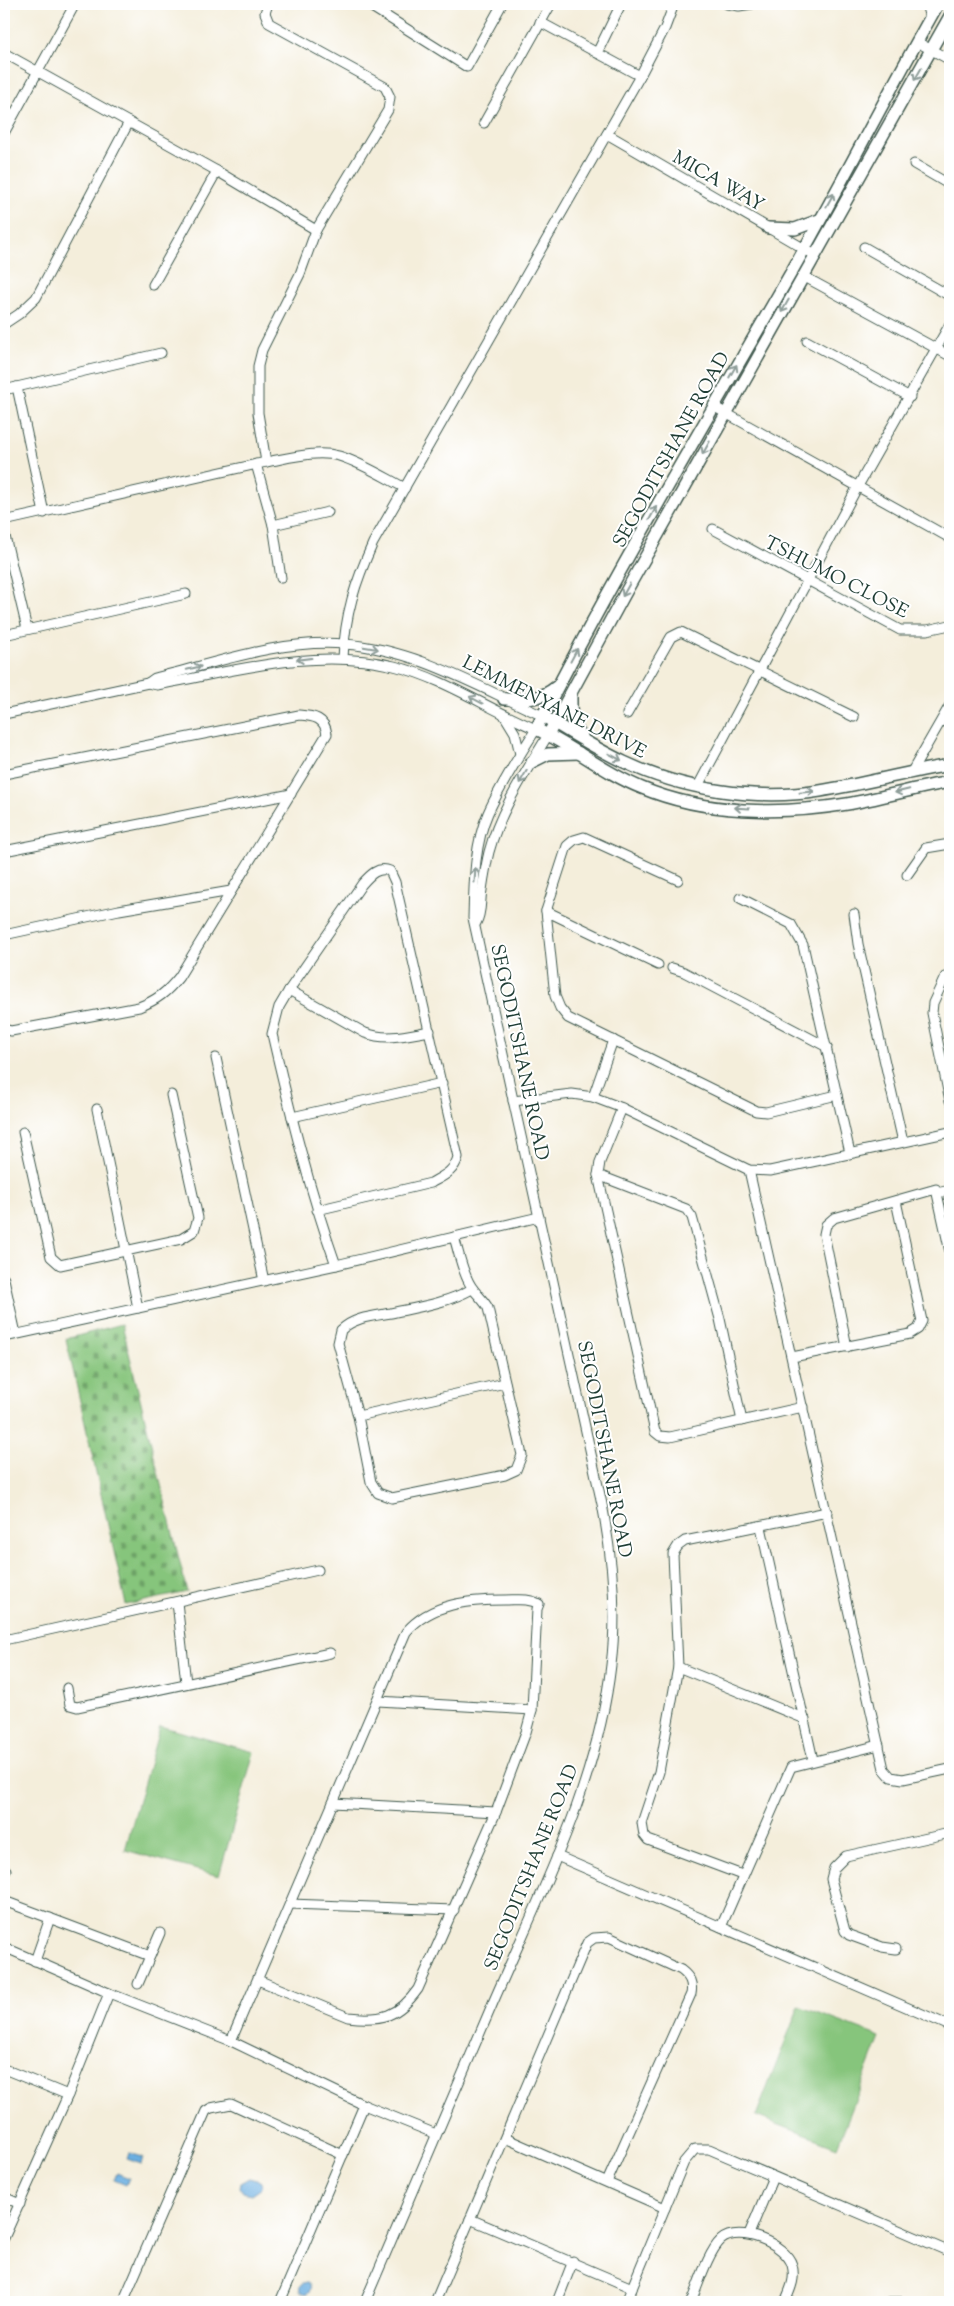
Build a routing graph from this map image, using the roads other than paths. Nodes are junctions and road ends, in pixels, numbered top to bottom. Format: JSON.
{"nodes":[{"id":1,"x":75,"y":4,"type":"edge"},
{"id":2,"x":268,"y":4,"type":"edge"},
{"id":3,"x":367,"y":4,"type":"edge"},
{"id":4,"x":502,"y":4,"type":"edge"},
{"id":5,"x":551,"y":4,"type":"edge"},
{"id":6,"x":621,"y":4,"type":"edge"},
{"id":7,"x":674,"y":4,"type":"edge"},
{"id":8,"x":727,"y":4,"type":"edge"},
{"id":9,"x":752,"y":4,"type":"edge"},
{"id":10,"x":926,"y":4,"type":"edge"},
{"id":11,"x":938,"y":4,"type":"edge"},
{"id":12,"x":950,"y":16,"type":"edge"},
{"id":13,"x":930,"y":18,"type":"junction"},
{"id":14,"x":540,"y":22,"type":"junction"},
{"id":15,"x":918,"y":42,"type":"junction"},
{"id":16,"x":932,"y":50,"type":"junction"},
{"id":17,"x":4,"y":53,"type":"edge"},
{"id":18,"x":597,"y":53,"type":"junction"},
{"id":19,"x":950,"y":60,"type":"edge"},
{"id":20,"x":39,"y":71,"type":"junction"},
{"id":21,"x":640,"y":76,"type":"junction"},
{"id":22,"x":130,"y":122,"type":"junction"},
{"id":23,"x":484,"y":123,"type":"dead end"},
{"id":24,"x":4,"y":133,"type":"edge"},
{"id":25,"x":607,"y":134,"type":"junction"},
{"id":26,"x":914,"y":164,"type":"dead end"},
{"id":27,"x":217,"y":171,"type":"junction"},
{"id":28,"x":950,"y":185,"type":"edge"},
{"id":29,"x":819,"y":220,"type":"junction"},
{"id":30,"x":768,"y":228,"type":"junction"},
{"id":31,"x":316,"y":230,"type":"junction"},
{"id":32,"x":864,"y":246,"type":"dead end"},
{"id":33,"x":803,"y":249,"type":"junction"},
{"id":34,"x":815,"y":255,"type":"junction"},
{"id":35,"x":803,"y":276,"type":"junction"},
{"id":36,"x":153,"y":285,"type":"dead end"},
{"id":37,"x":950,"y":296,"type":"edge"},
{"id":38,"x":4,"y":324,"type":"edge"},
{"id":39,"x":950,"y":324,"type":"edge"},
{"id":40,"x":807,"y":340,"type":"dead end"},
{"id":41,"x":937,"y":348,"type":"junction"},
{"id":42,"x":161,"y":353,"type":"dead end"},
{"id":43,"x":950,"y":356,"type":"edge"},
{"id":44,"x":17,"y":387,"type":"junction"},
{"id":45,"x":4,"y":390,"type":"edge"},
{"id":46,"x":910,"y":397,"type":"junction"},
{"id":47,"x":712,"y":406,"type":"junction"},
{"id":48,"x":726,"y":413,"type":"junction"},
{"id":49,"x":266,"y":462,"type":"junction"},
{"id":50,"x":256,"y":464,"type":"junction"},
{"id":51,"x":858,"y":486,"type":"junction"},
{"id":52,"x":405,"y":488,"type":"junction"},
{"id":53,"x":328,"y":512,"type":"dead end"},
{"id":54,"x":44,"y":513,"type":"junction"},
{"id":55,"x":4,"y":522,"type":"edge"},
{"id":56,"x":273,"y":525,"type":"junction"},
{"id":57,"x":713,"y":529,"type":"dead end"},
{"id":58,"x":4,"y":532,"type":"edge"},
{"id":59,"x":950,"y":538,"type":"edge"},
{"id":60,"x":281,"y":578,"type":"dead end"},
{"id":61,"x":808,"y":580,"type":"junction"},
{"id":62,"x":186,"y":594,"type":"dead end"},
{"id":63,"x":950,"y":624,"type":"edge"},
{"id":64,"x":27,"y":629,"type":"junction"},
{"id":65,"x":4,"y":635,"type":"edge"},
{"id":66,"x":344,"y":644,"type":"junction"},
{"id":67,"x":343,"y":658,"type":"junction"},
{"id":68,"x":759,"y":670,"type":"junction"},
{"id":69,"x":148,"y":683,"type":"junction"},
{"id":70,"x":558,"y":685,"type":"junction"},
{"id":71,"x":571,"y":692,"type":"junction"},
{"id":72,"x":504,"y":699,"type":"junction"},
{"id":73,"x":950,"y":705,"type":"edge"},
{"id":74,"x":4,"y":714,"type":"edge"},
{"id":75,"x":504,"y":714,"type":"junction"},
{"id":76,"x":627,"y":714,"type":"dead end"},
{"id":77,"x":543,"y":716,"type":"junction"},
{"id":78,"x":854,"y":717,"type":"dead end"},
{"id":79,"x":555,"y":723,"type":"junction"},
{"id":80,"x":536,"y":730,"type":"junction"},
{"id":81,"x":548,"y":735,"type":"junction"},
{"id":82,"x":587,"y":741,"type":"junction"},
{"id":83,"x":580,"y":752,"type":"junction"},
{"id":84,"x":520,"y":754,"type":"junction"},
{"id":85,"x":532,"y":762,"type":"junction"},
{"id":86,"x":950,"y":765,"type":"edge"},
{"id":87,"x":911,"y":773,"type":"junction"},
{"id":88,"x":4,"y":774,"type":"edge"},
{"id":89,"x":950,"y":782,"type":"edge"},
{"id":90,"x":698,"y":786,"type":"junction"},
{"id":91,"x":291,"y":794,"type":"junction"},
{"id":92,"x":950,"y":844,"type":"edge"},
{"id":93,"x":4,"y":851,"type":"edge"},
{"id":94,"x":907,"y":875,"type":"dead end"},
{"id":95,"x":678,"y":880,"type":"dead end"},
{"id":96,"x":232,"y":891,"type":"junction"},
{"id":97,"x":740,"y":898,"type":"dead end"},
{"id":98,"x":546,"y":911,"type":"junction"},
{"id":99,"x":854,"y":914,"type":"dead end"},
{"id":100,"x":476,"y":923,"type":"junction"},
{"id":101,"x":4,"y":935,"type":"edge"},
{"id":102,"x":658,"y":965,"type":"dead end"},
{"id":103,"x":672,"y":968,"type":"dead end"},
{"id":104,"x":945,"y":977,"type":"dead end"},
{"id":105,"x":289,"y":990,"type":"junction"},
{"id":106,"x":4,"y":1029,"type":"edge"},
{"id":107,"x":430,"y":1031,"type":"junction"},
{"id":108,"x":612,"y":1040,"type":"junction"},
{"id":109,"x":827,"y":1047,"type":"junction"},
{"id":110,"x":216,"y":1058,"type":"dead end"},
{"id":111,"x":946,"y":1065,"type":"edge"},
{"id":112,"x":442,"y":1083,"type":"junction"},
{"id":113,"x":171,"y":1095,"type":"dead end"},
{"id":114,"x":837,"y":1096,"type":"junction"},
{"id":115,"x":592,"y":1097,"type":"junction"},
{"id":116,"x":513,"y":1101,"type":"junction"},
{"id":117,"x":950,"y":1102,"type":"edge"},
{"id":118,"x":622,"y":1108,"type":"junction"},
{"id":119,"x":97,"y":1109,"type":"dead end"},
{"id":120,"x":292,"y":1117,"type":"junction"},
{"id":121,"x":23,"y":1132,"type":"dead end"},
{"id":122,"x":950,"y":1132,"type":"edge"},
{"id":123,"x":903,"y":1142,"type":"junction"},
{"id":124,"x":850,"y":1153,"type":"junction"},
{"id":125,"x":749,"y":1170,"type":"junction"},
{"id":126,"x":598,"y":1175,"type":"junction"},
{"id":127,"x":950,"y":1190,"type":"edge"},
{"id":128,"x":937,"y":1193,"type":"junction"},
{"id":129,"x":896,"y":1201,"type":"junction"},
{"id":130,"x":317,"y":1210,"type":"junction"},
{"id":131,"x":539,"y":1217,"type":"junction"},
{"id":132,"x":454,"y":1237,"type":"junction"},
{"id":133,"x":127,"y":1251,"type":"junction"},
{"id":134,"x":950,"y":1252,"type":"edge"},
{"id":135,"x":336,"y":1265,"type":"junction"},
{"id":136,"x":4,"y":1279,"type":"edge"},
{"id":137,"x":264,"y":1281,"type":"junction"},
{"id":138,"x":472,"y":1289,"type":"junction"},
{"id":139,"x":138,"y":1308,"type":"junction"},
{"id":140,"x":16,"y":1334,"type":"junction"},
{"id":141,"x":4,"y":1337,"type":"edge"},
{"id":142,"x":847,"y":1347,"type":"junction"},
{"id":143,"x":792,"y":1357,"type":"junction"},
{"id":144,"x":505,"y":1383,"type":"junction"},
{"id":145,"x":803,"y":1407,"type":"junction"},
{"id":146,"x":358,"y":1416,"type":"junction"},
{"id":147,"x":742,"y":1421,"type":"junction"},
{"id":148,"x":827,"y":1512,"type":"junction"},
{"id":149,"x":761,"y":1526,"type":"junction"},
{"id":150,"x":318,"y":1570,"type":"dead end"},
{"id":151,"x":177,"y":1602,"type":"junction"},
{"id":152,"x":4,"y":1640,"type":"edge"},
{"id":153,"x":330,"y":1653,"type":"dead end"},
{"id":154,"x":678,"y":1667,"type":"junction"},
{"id":155,"x":186,"y":1683,"type":"junction"},
{"id":156,"x":67,"y":1688,"type":"dead end"},
{"id":157,"x":378,"y":1701,"type":"junction"},
{"id":158,"x":532,"y":1710,"type":"junction"},
{"id":159,"x":805,"y":1719,"type":"junction"},
{"id":160,"x":878,"y":1745,"type":"junction"},
{"id":161,"x":813,"y":1760,"type":"junction"},
{"id":162,"x":950,"y":1769,"type":"edge"},
{"id":163,"x":333,"y":1803,"type":"junction"},
{"id":164,"x":496,"y":1812,"type":"junction"},
{"id":165,"x":950,"y":1833,"type":"edge"},
{"id":166,"x":557,"y":1856,"type":"junction"},
{"id":167,"x":742,"y":1875,"type":"junction"},
{"id":168,"x":4,"y":1901,"type":"edge"},
{"id":169,"x":290,"y":1904,"type":"junction"},
{"id":170,"x":454,"y":1910,"type":"junction"},
{"id":171,"x":50,"y":1918,"type":"junction"},
{"id":172,"x":720,"y":1927,"type":"junction"},
{"id":173,"x":160,"y":1933,"type":"dead end"},
{"id":174,"x":4,"y":1947,"type":"edge"},
{"id":175,"x":896,"y":1949,"type":"dead end"},
{"id":176,"x":150,"y":1956,"type":"junction"},
{"id":177,"x":35,"y":1961,"type":"junction"},
{"id":178,"x":258,"y":1980,"type":"junction"},
{"id":179,"x":138,"y":1984,"type":"dead end"},
{"id":180,"x":109,"y":1993,"type":"junction"},
{"id":181,"x":950,"y":2026,"type":"edge"},
{"id":182,"x":231,"y":2041,"type":"junction"},
{"id":183,"x":4,"y":2069,"type":"edge"},
{"id":184,"x":68,"y":2095,"type":"junction"},
{"id":185,"x":364,"y":2105,"type":"junction"},
{"id":186,"x":436,"y":2134,"type":"junction"},
{"id":187,"x":505,"y":2138,"type":"junction"},
{"id":188,"x":342,"y":2155,"type":"junction"},
{"id":189,"x":773,"y":2177,"type":"junction"},
{"id":190,"x":608,"y":2182,"type":"junction"},
{"id":191,"x":4,"y":2197,"type":"edge"},
{"id":192,"x":20,"y":2204,"type":"junction"},
{"id":193,"x":665,"y":2208,"type":"junction"},
{"id":194,"x":470,"y":2219,"type":"junction"},
{"id":195,"x":749,"y":2234,"type":"junction"},
{"id":196,"x":4,"y":2238,"type":"edge"},
{"id":197,"x":950,"y":2252,"type":"edge"},
{"id":198,"x":573,"y":2261,"type":"junction"},
{"id":199,"x":632,"y":2288,"type":"junction"},
{"id":200,"x":123,"y":2302,"type":"edge"},
{"id":201,"x":280,"y":2302,"type":"edge"},
{"id":202,"x":364,"y":2302,"type":"edge"},
{"id":203,"x":435,"y":2302,"type":"edge"},
{"id":204,"x":557,"y":2302,"type":"edge"},
{"id":205,"x":626,"y":2302,"type":"edge"},
{"id":206,"x":691,"y":2302,"type":"edge"},
{"id":207,"x":785,"y":2302,"type":"edge"},
{"id":208,"x":889,"y":2302,"type":"edge"},
{"id":209,"x":902,"y":2302,"type":"edge"}],
"edges":[{"from":1,"to":20,"type":"street"},
{"from":2,"to":31,"type":"street"},
{"from":3,"to":4,"type":"street"},
{"from":5,"to":14,"type":"street"},
{"from":6,"to":18,"type":"street"},
{"from":7,"to":21,"type":"street"},
{"from":8,"to":9,"type":"street"},
{"from":10,"to":13,"type":"street"},
{"from":11,"to":13,"type":"main road","name":"SEGODITSHANE ROAD"},
{"from":12,"to":16,"type":"main road","name":"SEGODITSHANE ROAD"},
{"from":13,"to":15,"type":"main road","name":"SEGODITSHANE ROAD"},
{"from":14,"to":18,"type":"street"},
{"from":14,"to":23,"type":"street"},
{"from":15,"to":16,"type":"street"},
{"from":29,"to":15,"type":"main road","name":"SEGODITSHANE ROAD","one_way":true},
{"from":16,"to":19,"type":"street"},
{"from":16,"to":34,"type":"main road","name":"SEGODITSHANE ROAD","one_way":true},
{"from":17,"to":20,"type":"street"},
{"from":18,"to":21,"type":"street"},
{"from":20,"to":22,"type":"street"},
{"from":20,"to":24,"type":"street"},
{"from":21,"to":25,"type":"street"},
{"from":22,"to":27,"type":"street"},
{"from":22,"to":38,"type":"street"},
{"from":25,"to":30,"type":"street","name":"MICA WAY"},
{"from":25,"to":52,"type":"street"},
{"from":26,"to":28,"type":"street"},
{"from":27,"to":31,"type":"street"},
{"from":27,"to":36,"type":"street"},
{"from":29,"to":30,"type":"main road"},
{"from":29,"to":33,"type":"main road","name":"SEGODITSHANE ROAD"},
{"from":30,"to":33,"type":"street","name":"MICA WAY"},
{"from":31,"to":49,"type":"street"},
{"from":32,"to":37,"type":"street"},
{"from":33,"to":34,"type":"street","name":"MICA WAY"},
{"from":47,"to":33,"type":"main road","name":"SEGODITSHANE ROAD","one_way":true},
{"from":34,"to":35,"type":"main road","name":"SEGODITSHANE ROAD"},
{"from":35,"to":41,"type":"street"},
{"from":35,"to":48,"type":"main road","name":"SEGODITSHANE ROAD","one_way":true},
{"from":39,"to":41,"type":"street"},
{"from":40,"to":46,"type":"street"},
{"from":41,"to":43,"type":"street"},
{"from":41,"to":46,"type":"street"},
{"from":42,"to":44,"type":"street"},
{"from":44,"to":45,"type":"street"},
{"from":44,"to":54,"type":"street"},
{"from":46,"to":51,"type":"street"},
{"from":47,"to":48,"type":"street"},
{"from":70,"to":47,"type":"main road","name":"SEGODITSHANE ROAD","one_way":true},
{"from":48,"to":51,"type":"street"},
{"from":48,"to":71,"type":"main road","name":"SEGODITSHANE ROAD","one_way":true},
{"from":49,"to":50,"type":"street"},
{"from":49,"to":52,"type":"street"},
{"from":50,"to":54,"type":"street"},
{"from":50,"to":56,"type":"street"},
{"from":51,"to":59,"type":"street"},
{"from":51,"to":61,"type":"street"},
{"from":52,"to":66,"type":"street"},
{"from":53,"to":56,"type":"street"},
{"from":54,"to":55,"type":"street"},
{"from":56,"to":60,"type":"street"},
{"from":57,"to":61,"type":"street","name":"TSHUMO CLOSE"},
{"from":58,"to":64,"type":"street"},
{"from":61,"to":63,"type":"street","name":"TSHUMO CLOSE"},
{"from":61,"to":68,"type":"street"},
{"from":62,"to":64,"type":"street"},
{"from":64,"to":65,"type":"street"},
{"from":66,"to":67,"type":"street"},
{"from":69,"to":66,"type":"street","name":"LEMMENYANE DRIVE","one_way":true},
{"from":66,"to":72,"type":"street","name":"LEMMENYANE DRIVE","one_way":true},
{"from":67,"to":69,"type":"street","name":"LEMMENYANE DRIVE","one_way":true},
{"from":75,"to":67,"type":"street","name":"LEMMENYANE DRIVE","one_way":true},
{"from":68,"to":76,"type":"street"},
{"from":68,"to":78,"type":"street"},
{"from":68,"to":90,"type":"street"},
{"from":69,"to":74,"type":"street","name":"LEMMENYANE DRIVE"},
{"from":70,"to":72,"type":"main road"},
{"from":70,"to":77,"type":"main road","name":"SEGODITSHANE ROAD"},
{"from":71,"to":79,"type":"main road","name":"SEGODITSHANE ROAD"},
{"from":71,"to":82,"type":"main road"},
{"from":72,"to":77,"type":"street","name":"LEMMENYANE DRIVE"},
{"from":73,"to":87,"type":"street"},
{"from":75,"to":80,"type":"street","name":"LEMMENYANE DRIVE"},
{"from":75,"to":84,"type":"street"},
{"from":77,"to":79,"type":"main road","name":"LEMMENYANE DRIVE"},
{"from":77,"to":80,"type":"main road","name":"SEGODITSHANE ROAD"},
{"from":79,"to":81,"type":"main road","name":"SEGODITSHANE ROAD"},
{"from":79,"to":82,"type":"main road","name":"LEMMENYANE DRIVE"},
{"from":80,"to":81,"type":"main road","name":"LEMMENYANE DRIVE"},
{"from":80,"to":84,"type":"street","name":"SEGODITSHANE ROAD"},
{"from":81,"to":83,"type":"main road","name":"LEMMENYANE DRIVE"},
{"from":81,"to":85,"type":"street","name":"SEGODITSHANE ROAD"},
{"from":82,"to":90,"type":"main road","name":"LEMMENYANE DRIVE","one_way":true},
{"from":83,"to":85,"type":"main road"},
{"from":89,"to":83,"type":"main road","name":"LEMMENYANE DRIVE","one_way":true},
{"from":100,"to":84,"type":"street","name":"SEGODITSHANE ROAD","one_way":true},
{"from":85,"to":100,"type":"street","name":"SEGODITSHANE ROAD","one_way":true},
{"from":86,"to":87,"type":"main road","name":"LEMMENYANE DRIVE"},
{"from":90,"to":87,"type":"main road","name":"LEMMENYANE DRIVE","one_way":true},
{"from":88,"to":91,"type":"street"},
{"from":91,"to":93,"type":"street"},
{"from":91,"to":96,"type":"street"},
{"from":92,"to":94,"type":"street"},
{"from":95,"to":98,"type":"street"},
{"from":96,"to":101,"type":"street"},
{"from":96,"to":106,"type":"street"},
{"from":97,"to":109,"type":"street"},
{"from":98,"to":102,"type":"street"},
{"from":98,"to":108,"type":"street"},
{"from":99,"to":123,"type":"street"},
{"from":100,"to":116,"type":"street","name":"SEGODITSHANE ROAD"},
{"from":103,"to":109,"type":"street"},
{"from":104,"to":111,"type":"street"},
{"from":105,"to":107,"type":"street"},
{"from":105,"to":107,"type":"street"},
{"from":105,"to":120,"type":"street"},
{"from":107,"to":112,"type":"street"},
{"from":108,"to":114,"type":"street"},
{"from":108,"to":115,"type":"street"},
{"from":109,"to":114,"type":"street"},
{"from":110,"to":137,"type":"street"},
{"from":111,"to":117,"type":"street"},
{"from":112,"to":120,"type":"street"},
{"from":112,"to":130,"type":"street"},
{"from":113,"to":133,"type":"street"},
{"from":114,"to":124,"type":"street"},
{"from":115,"to":116,"type":"street"},
{"from":115,"to":118,"type":"street"},
{"from":116,"to":131,"type":"street","name":"SEGODITSHANE ROAD"},
{"from":118,"to":125,"type":"street"},
{"from":118,"to":126,"type":"street"},
{"from":119,"to":133,"type":"street"},
{"from":120,"to":130,"type":"street"},
{"from":121,"to":133,"type":"street"},
{"from":122,"to":123,"type":"street"},
{"from":123,"to":124,"type":"street"},
{"from":124,"to":125,"type":"street"},
{"from":125,"to":143,"type":"street"},
{"from":126,"to":147,"type":"street"},
{"from":126,"to":147,"type":"street"},
{"from":127,"to":128,"type":"street"},
{"from":128,"to":129,"type":"street"},
{"from":128,"to":134,"type":"street"},
{"from":129,"to":142,"type":"street"},
{"from":129,"to":142,"type":"street"},
{"from":130,"to":135,"type":"street"},
{"from":131,"to":132,"type":"street"},
{"from":131,"to":166,"type":"street","name":"SEGODITSHANE ROAD"},
{"from":132,"to":135,"type":"street"},
{"from":132,"to":138,"type":"street"},
{"from":133,"to":139,"type":"street"},
{"from":135,"to":137,"type":"street"},
{"from":136,"to":140,"type":"street"},
{"from":137,"to":139,"type":"street"},
{"from":138,"to":144,"type":"street"},
{"from":138,"to":146,"type":"street"},
{"from":139,"to":140,"type":"street"},
{"from":140,"to":141,"type":"street"},
{"from":142,"to":143,"type":"street"},
{"from":143,"to":145,"type":"street"},
{"from":144,"to":146,"type":"street"},
{"from":144,"to":146,"type":"street"},
{"from":145,"to":147,"type":"street"},
{"from":145,"to":148,"type":"street"},
{"from":148,"to":149,"type":"street"},
{"from":148,"to":160,"type":"street"},
{"from":149,"to":154,"type":"street"},
{"from":149,"to":159,"type":"street"},
{"from":150,"to":151,"type":"street"},
{"from":151,"to":152,"type":"street"},
{"from":151,"to":155,"type":"street"},
{"from":153,"to":155,"type":"street"},
{"from":154,"to":159,"type":"street"},
{"from":154,"to":167,"type":"street"},
{"from":155,"to":156,"type":"street"},
{"from":157,"to":158,"type":"street"},
{"from":157,"to":158,"type":"street"},
{"from":157,"to":163,"type":"street"},
{"from":158,"to":164,"type":"street"},
{"from":159,"to":161,"type":"street"},
{"from":160,"to":161,"type":"street"},
{"from":160,"to":162,"type":"street"},
{"from":161,"to":167,"type":"street"},
{"from":163,"to":164,"type":"street"},
{"from":163,"to":169,"type":"street"},
{"from":164,"to":170,"type":"street"},
{"from":165,"to":175,"type":"street"},
{"from":166,"to":172,"type":"street"},
{"from":166,"to":186,"type":"street","name":"SEGODITSHANE ROAD"},
{"from":167,"to":172,"type":"street"},
{"from":168,"to":171,"type":"street"},
{"from":169,"to":170,"type":"street"},
{"from":169,"to":178,"type":"street"},
{"from":170,"to":178,"type":"street"},
{"from":171,"to":176,"type":"street"},
{"from":171,"to":177,"type":"street"},
{"from":172,"to":181,"type":"street"},
{"from":173,"to":176,"type":"street"},
{"from":174,"to":177,"type":"street"},
{"from":176,"to":179,"type":"street"},
{"from":177,"to":180,"type":"street"},
{"from":178,"to":182,"type":"street"},
{"from":180,"to":182,"type":"street"},
{"from":180,"to":184,"type":"street"},
{"from":182,"to":185,"type":"street"},
{"from":183,"to":184,"type":"street"},
{"from":184,"to":192,"type":"street"},
{"from":185,"to":186,"type":"street"},
{"from":185,"to":188,"type":"street"},
{"from":186,"to":202,"type":"street","name":"SEGODITSHANE ROAD"},
{"from":187,"to":190,"type":"street"},
{"from":187,"to":190,"type":"street"},
{"from":187,"to":194,"type":"street"},
{"from":188,"to":200,"type":"street"},
{"from":188,"to":201,"type":"street"},
{"from":189,"to":193,"type":"street"},
{"from":189,"to":195,"type":"street"},
{"from":189,"to":197,"type":"street"},
{"from":190,"to":193,"type":"street"},
{"from":191,"to":192,"type":"street"},
{"from":192,"to":196,"type":"street"},
{"from":193,"to":199,"type":"street"},
{"from":194,"to":198,"type":"street"},
{"from":194,"to":203,"type":"street"},
{"from":195,"to":206,"type":"street"},
{"from":195,"to":207,"type":"street"},
{"from":198,"to":199,"type":"street"},
{"from":198,"to":204,"type":"street"},
{"from":199,"to":205,"type":"street"},
{"from":208,"to":209,"type":"street"}]}
